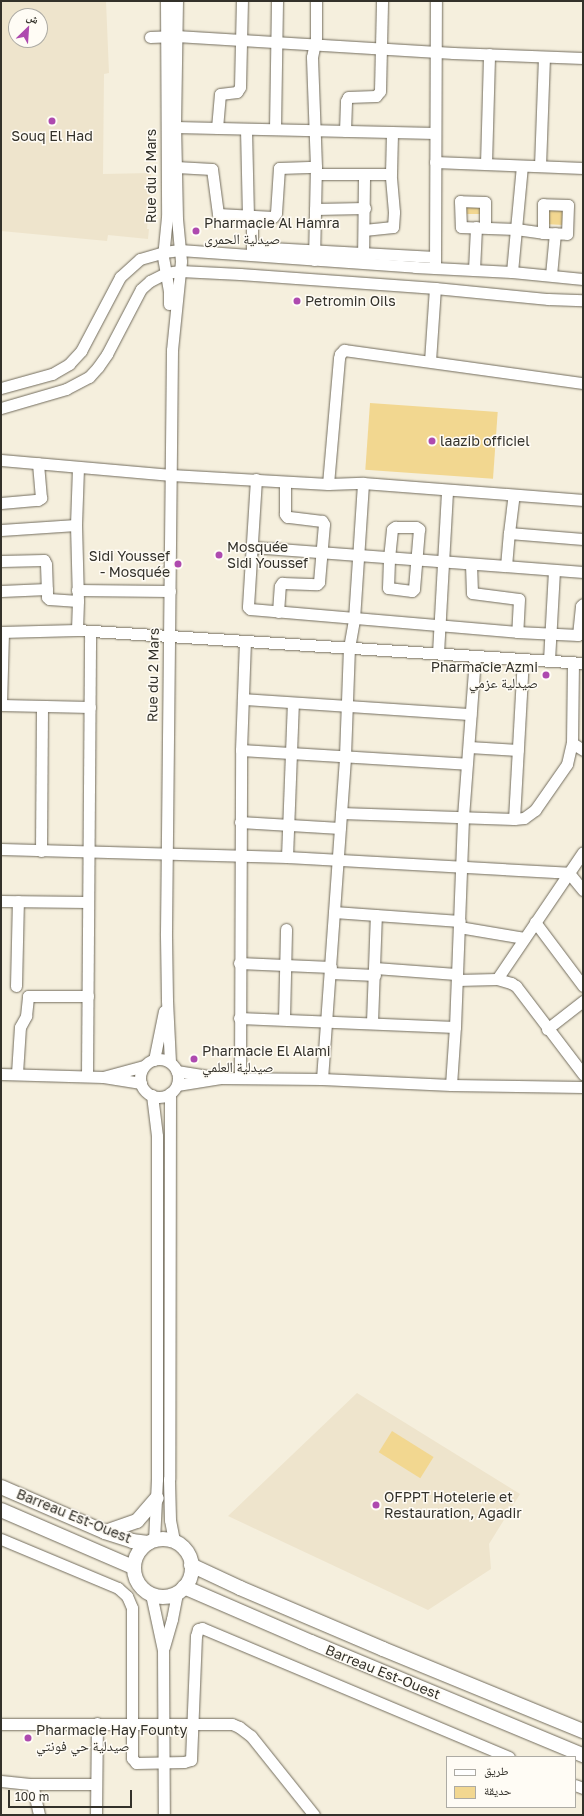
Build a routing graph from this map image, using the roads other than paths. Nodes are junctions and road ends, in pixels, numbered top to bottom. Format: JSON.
{"nodes":[{"id":1,"x":166,"y":1,"type":"edge"},
{"id":2,"x":177,"y":1,"type":"edge"},
{"id":3,"x":242,"y":1,"type":"edge"},
{"id":4,"x":277,"y":1,"type":"edge"},
{"id":5,"x":316,"y":1,"type":"edge"},
{"id":6,"x":382,"y":1,"type":"edge"},
{"id":7,"x":436,"y":1,"type":"edge"},
{"id":8,"x":150,"y":37,"type":"dead end"},
{"id":9,"x":171,"y":37,"type":"junction"},
{"id":10,"x":242,"y":40,"type":"junction"},
{"id":11,"x":277,"y":42,"type":"junction"},
{"id":12,"x":315,"y":45,"type":"junction"},
{"id":13,"x":382,"y":48,"type":"junction"},
{"id":14,"x":435,"y":51,"type":"junction"},
{"id":15,"x":489,"y":54,"type":"junction"},
{"id":16,"x":544,"y":57,"type":"junction"},
{"id":17,"x":583,"y":58,"type":"edge"},
{"id":18,"x":175,"y":127,"type":"junction"},
{"id":19,"x":217,"y":128,"type":"junction"},
{"id":20,"x":246,"y":129,"type":"junction"},
{"id":21,"x":275,"y":129,"type":"junction"},
{"id":22,"x":314,"y":131,"type":"junction"},
{"id":23,"x":345,"y":131,"type":"junction"},
{"id":24,"x":392,"y":132,"type":"junction"},
{"id":25,"x":435,"y":133,"type":"junction"},
{"id":26,"x":435,"y":162,"type":"junction"},
{"id":27,"x":486,"y":164,"type":"junction"},
{"id":28,"x":522,"y":166,"type":"junction"},
{"id":29,"x":540,"y":166,"type":"junction"},
{"id":30,"x":176,"y":167,"type":"junction"},
{"id":31,"x":583,"y":168,"type":"edge"},
{"id":32,"x":316,"y":171,"type":"junction"},
{"id":33,"x":364,"y":174,"type":"junction"},
{"id":34,"x":391,"y":174,"type":"junction"},
{"id":35,"x":365,"y":208,"type":"junction"},
{"id":36,"x":315,"y":209,"type":"junction"},
{"id":37,"x":250,"y":216,"type":"junction"},
{"id":38,"x":480,"y":227,"type":"junction"},
{"id":39,"x":516,"y":229,"type":"junction"},
{"id":40,"x":364,"y":230,"type":"junction"},
{"id":41,"x":543,"y":233,"type":"junction"},
{"id":42,"x":555,"y":233,"type":"junction"},
{"id":43,"x":180,"y":250,"type":"junction"},
{"id":44,"x":164,"y":252,"type":"junction"},
{"id":45,"x":252,"y":252,"type":"junction"},
{"id":46,"x":314,"y":255,"type":"junction"},
{"id":47,"x":363,"y":259,"type":"junction"},
{"id":48,"x":435,"y":263,"type":"junction"},
{"id":49,"x":474,"y":270,"type":"junction"},
{"id":50,"x":180,"y":271,"type":"junction"},
{"id":51,"x":512,"y":272,"type":"junction"},
{"id":52,"x":166,"y":273,"type":"junction"},
{"id":53,"x":551,"y":275,"type":"junction"},
{"id":54,"x":583,"y":279,"type":"edge"},
{"id":55,"x":435,"y":288,"type":"junction"},
{"id":56,"x":583,"y":300,"type":"edge"},
{"id":57,"x":172,"y":350,"type":"junction"},
{"id":58,"x":430,"y":361,"type":"junction"},
{"id":59,"x":583,"y":383,"type":"edge"},
{"id":60,"x":1,"y":388,"type":"edge"},
{"id":61,"x":1,"y":408,"type":"edge"},
{"id":62,"x":1,"y":460,"type":"edge"},
{"id":63,"x":38,"y":463,"type":"junction"},
{"id":64,"x":78,"y":467,"type":"junction"},
{"id":65,"x":171,"y":475,"type":"junction"},
{"id":66,"x":256,"y":479,"type":"junction"},
{"id":67,"x":285,"y":482,"type":"junction"},
{"id":68,"x":363,"y":483,"type":"junction"},
{"id":69,"x":328,"y":484,"type":"junction"},
{"id":70,"x":447,"y":490,"type":"junction"},
{"id":71,"x":514,"y":495,"type":"junction"},
{"id":72,"x":583,"y":500,"type":"edge"},
{"id":73,"x":1,"y":503,"type":"edge"},
{"id":74,"x":76,"y":526,"type":"junction"},
{"id":75,"x":1,"y":530,"type":"edge"},
{"id":76,"x":510,"y":533,"type":"junction"},
{"id":77,"x":583,"y":538,"type":"edge"},
{"id":78,"x":252,"y":547,"type":"junction"},
{"id":79,"x":323,"y":552,"type":"junction"},
{"id":80,"x":357,"y":555,"type":"junction"},
{"id":81,"x":389,"y":558,"type":"junction"},
{"id":82,"x":416,"y":560,"type":"junction"},
{"id":83,"x":1,"y":561,"type":"edge"},
{"id":84,"x":443,"y":562,"type":"junction"},
{"id":85,"x":471,"y":564,"type":"junction"},
{"id":86,"x":506,"y":566,"type":"junction"},
{"id":87,"x":554,"y":570,"type":"junction"},
{"id":88,"x":583,"y":572,"type":"edge"},
{"id":89,"x":47,"y":589,"type":"junction"},
{"id":90,"x":1,"y":591,"type":"edge"},
{"id":91,"x":170,"y":591,"type":"junction"},
{"id":92,"x":77,"y":595,"type":"junction"},
{"id":93,"x":583,"y":604,"type":"edge"},
{"id":94,"x":278,"y":612,"type":"junction"},
{"id":95,"x":354,"y":619,"type":"junction"},
{"id":96,"x":440,"y":626,"type":"junction"},
{"id":97,"x":77,"y":630,"type":"junction"},
{"id":98,"x":2,"y":632,"type":"edge"},
{"id":99,"x":90,"y":632,"type":"junction"},
{"id":100,"x":517,"y":632,"type":"junction"},
{"id":101,"x":550,"y":634,"type":"junction"},
{"id":102,"x":580,"y":635,"type":"edge"},
{"id":103,"x":169,"y":636,"type":"junction"},
{"id":104,"x":246,"y":641,"type":"junction"},
{"id":105,"x":349,"y":648,"type":"junction"},
{"id":106,"x":438,"y":653,"type":"junction"},
{"id":107,"x":476,"y":656,"type":"junction"},
{"id":108,"x":523,"y":659,"type":"junction"},
{"id":109,"x":549,"y":660,"type":"junction"},
{"id":110,"x":578,"y":663,"type":"edge"},
{"id":111,"x":243,"y":699,"type":"junction"},
{"id":112,"x":293,"y":702,"type":"junction"},
{"id":113,"x":1,"y":705,"type":"edge"},
{"id":114,"x":346,"y":705,"type":"junction"},
{"id":115,"x":42,"y":706,"type":"junction"},
{"id":116,"x":90,"y":707,"type":"junction"},
{"id":117,"x":471,"y":714,"type":"junction"},
{"id":118,"x":572,"y":743,"type":"junction"},
{"id":119,"x":469,"y":747,"type":"junction"},
{"id":120,"x":241,"y":750,"type":"junction"},
{"id":121,"x":518,"y":750,"type":"junction"},
{"id":122,"x":583,"y":750,"type":"edge"},
{"id":123,"x":291,"y":753,"type":"junction"},
{"id":124,"x":345,"y":756,"type":"junction"},
{"id":125,"x":467,"y":764,"type":"junction"},
{"id":126,"x":341,"y":813,"type":"junction"},
{"id":127,"x":463,"y":817,"type":"junction"},
{"id":128,"x":514,"y":819,"type":"junction"},
{"id":129,"x":240,"y":822,"type":"junction"},
{"id":130,"x":287,"y":825,"type":"junction"},
{"id":131,"x":340,"y":828,"type":"junction"},
{"id":132,"x":1,"y":849,"type":"edge"},
{"id":133,"x":41,"y":851,"type":"junction"},
{"id":134,"x":90,"y":852,"type":"junction"},
{"id":135,"x":583,"y":852,"type":"edge"},
{"id":136,"x":167,"y":854,"type":"junction"},
{"id":137,"x":242,"y":855,"type":"junction"},
{"id":138,"x":287,"y":857,"type":"junction"},
{"id":139,"x":336,"y":860,"type":"junction"},
{"id":140,"x":462,"y":866,"type":"junction"},
{"id":141,"x":569,"y":873,"type":"junction"},
{"id":142,"x":583,"y":890,"type":"edge"},
{"id":143,"x":1,"y":901,"type":"edge"},
{"id":144,"x":18,"y":901,"type":"junction"},
{"id":145,"x":88,"y":902,"type":"junction"},
{"id":146,"x":334,"y":912,"type":"junction"},
{"id":147,"x":376,"y":915,"type":"junction"},
{"id":148,"x":535,"y":922,"type":"junction"},
{"id":149,"x":459,"y":924,"type":"junction"},
{"id":150,"x":286,"y":929,"type":"dead end"},
{"id":151,"x":524,"y":938,"type":"junction"},
{"id":152,"x":239,"y":963,"type":"junction"},
{"id":153,"x":286,"y":964,"type":"junction"},
{"id":154,"x":331,"y":970,"type":"junction"},
{"id":155,"x":375,"y":972,"type":"junction"},
{"id":156,"x":456,"y":977,"type":"junction"},
{"id":157,"x":497,"y":980,"type":"junction"},
{"id":158,"x":16,"y":986,"type":"dead end"},
{"id":159,"x":583,"y":986,"type":"edge"},
{"id":160,"x":88,"y":996,"type":"junction"},
{"id":161,"x":166,"y":1000,"type":"junction"},
{"id":162,"x":583,"y":1001,"type":"edge"},
{"id":163,"x":239,"y":1018,"type":"junction"},
{"id":164,"x":284,"y":1019,"type":"junction"},
{"id":165,"x":327,"y":1020,"type":"junction"},
{"id":166,"x":372,"y":1022,"type":"junction"},
{"id":167,"x":455,"y":1027,"type":"junction"},
{"id":168,"x":547,"y":1029,"type":"junction"},
{"id":169,"x":154,"y":1060,"type":"junction"},
{"id":170,"x":144,"y":1066,"type":"junction"},
{"id":171,"x":174,"y":1067,"type":"junction"},
{"id":172,"x":17,"y":1073,"type":"junction"},
{"id":173,"x":1,"y":1074,"type":"edge"},
{"id":174,"x":583,"y":1074,"type":"edge"},
{"id":175,"x":87,"y":1076,"type":"junction"},
{"id":176,"x":104,"y":1076,"type":"junction"},
{"id":177,"x":220,"y":1078,"type":"junction"},
{"id":178,"x":240,"y":1078,"type":"junction"},
{"id":179,"x":322,"y":1079,"type":"junction"},
{"id":180,"x":142,"y":1083,"type":"junction"},
{"id":181,"x":451,"y":1085,"type":"junction"},
{"id":182,"x":583,"y":1087,"type":"edge"},
{"id":183,"x":174,"y":1089,"type":"junction"},
{"id":184,"x":152,"y":1095,"type":"junction"},
{"id":185,"x":1,"y":1487,"type":"edge"},
{"id":186,"x":157,"y":1498,"type":"junction"},
{"id":187,"x":1,"y":1510,"type":"edge"},
{"id":188,"x":105,"y":1532,"type":"junction"},
{"id":189,"x":1,"y":1539,"type":"edge"},
{"id":190,"x":151,"y":1541,"type":"junction"},
{"id":191,"x":174,"y":1541,"type":"junction"},
{"id":192,"x":191,"y":1565,"type":"junction"},
{"id":193,"x":134,"y":1567,"type":"junction"},
{"id":194,"x":181,"y":1590,"type":"junction"},
{"id":195,"x":151,"y":1594,"type":"junction"},
{"id":196,"x":163,"y":1650,"type":"junction"},
{"id":197,"x":97,"y":1723,"type":"junction"},
{"id":198,"x":163,"y":1723,"type":"junction"},
{"id":199,"x":192,"y":1723,"type":"junction"},
{"id":200,"x":1,"y":1724,"type":"edge"},
{"id":201,"x":131,"y":1724,"type":"junction"},
{"id":202,"x":583,"y":1731,"type":"edge"},
{"id":203,"x":583,"y":1755,"type":"edge"},
{"id":204,"x":507,"y":1756,"type":"edge"},
{"id":205,"x":162,"y":1763,"type":"junction"},
{"id":206,"x":1,"y":1781,"type":"edge"},
{"id":207,"x":32,"y":1784,"type":"junction"},
{"id":208,"x":96,"y":1784,"type":"junction"},
{"id":209,"x":39,"y":1815,"type":"edge"},
{"id":210,"x":96,"y":1815,"type":"edge"},
{"id":211,"x":164,"y":1815,"type":"edge"},
{"id":212,"x":314,"y":1815,"type":"edge"}],
"edges":[{"from":1,"to":9,"type":"street","name":"Rue du 2 Mars"},
{"from":2,"to":9,"type":"street","name":"Rue du 2 Mars"},
{"from":3,"to":10,"type":"street"},
{"from":4,"to":11,"type":"street"},
{"from":5,"to":12,"type":"street"},
{"from":6,"to":13,"type":"street"},
{"from":7,"to":14,"type":"street"},
{"from":8,"to":9,"type":"street"},
{"from":9,"to":10,"type":"street"},
{"from":9,"to":18,"type":"street","name":"Rue du 2 Mars"},
{"from":9,"to":44,"type":"street","name":"Rue du 2 Mars"},
{"from":10,"to":11,"type":"street"},
{"from":10,"to":19,"type":"street"},
{"from":11,"to":12,"type":"street"},
{"from":11,"to":21,"type":"street"},
{"from":12,"to":13,"type":"street"},
{"from":12,"to":22,"type":"street"},
{"from":13,"to":14,"type":"street"},
{"from":13,"to":23,"type":"street"},
{"from":14,"to":15,"type":"street"},
{"from":14,"to":25,"type":"street"},
{"from":15,"to":16,"type":"street"},
{"from":15,"to":27,"type":"street"},
{"from":16,"to":17,"type":"street"},
{"from":16,"to":29,"type":"street"},
{"from":18,"to":19,"type":"street"},
{"from":18,"to":30,"type":"street","name":"Rue du 2 Mars"},
{"from":19,"to":20,"type":"street"},
{"from":20,"to":21,"type":"street"},
{"from":20,"to":37,"type":"street"},
{"from":21,"to":22,"type":"street"},
{"from":22,"to":23,"type":"street"},
{"from":22,"to":32,"type":"street"},
{"from":23,"to":24,"type":"street"},
{"from":24,"to":25,"type":"street"},
{"from":24,"to":34,"type":"street"},
{"from":25,"to":26,"type":"street"},
{"from":26,"to":27,"type":"street"},
{"from":26,"to":48,"type":"street"},
{"from":27,"to":28,"type":"street"},
{"from":28,"to":29,"type":"street"},
{"from":28,"to":39,"type":"street"},
{"from":29,"to":31,"type":"street"},
{"from":30,"to":37,"type":"street"},
{"from":30,"to":43,"type":"street","name":"Rue du 2 Mars"},
{"from":32,"to":33,"type":"street"},
{"from":32,"to":36,"type":"street"},
{"from":32,"to":37,"type":"street"},
{"from":33,"to":34,"type":"street"},
{"from":33,"to":35,"type":"street"},
{"from":34,"to":40,"type":"street"},
{"from":35,"to":36,"type":"street"},
{"from":35,"to":40,"type":"street"},
{"from":36,"to":46,"type":"street"},
{"from":37,"to":45,"type":"street"},
{"from":38,"to":38,"type":"street"},
{"from":38,"to":39,"type":"street"},
{"from":38,"to":49,"type":"street"},
{"from":39,"to":41,"type":"street"},
{"from":39,"to":51,"type":"street"},
{"from":40,"to":47,"type":"street"},
{"from":41,"to":42,"type":"street"},
{"from":41,"to":42,"type":"street"},
{"from":42,"to":53,"type":"street"},
{"from":43,"to":44,"type":"street"},
{"from":43,"to":45,"type":"street"},
{"from":43,"to":50,"type":"street","name":"Rue du 2 Mars"},
{"from":44,"to":52,"type":"street","name":"Rue du 2 Mars"},
{"from":44,"to":60,"type":"street"},
{"from":45,"to":46,"type":"street"},
{"from":46,"to":47,"type":"street"},
{"from":47,"to":48,"type":"street"},
{"from":48,"to":49,"type":"street"},
{"from":49,"to":51,"type":"street"},
{"from":50,"to":52,"type":"street"},
{"from":50,"to":55,"type":"street"},
{"from":50,"to":57,"type":"street","name":"Rue du 2 Mars"},
{"from":51,"to":53,"type":"street"},
{"from":52,"to":57,"type":"street","name":"Rue du 2 Mars"},
{"from":52,"to":61,"type":"street"},
{"from":53,"to":54,"type":"street"},
{"from":55,"to":56,"type":"street"},
{"from":55,"to":58,"type":"street"},
{"from":57,"to":65,"type":"street","name":"Rue du 2 Mars"},
{"from":58,"to":59,"type":"street"},
{"from":58,"to":69,"type":"street"},
{"from":62,"to":63,"type":"street"},
{"from":63,"to":64,"type":"street"},
{"from":63,"to":73,"type":"street"},
{"from":64,"to":65,"type":"street"},
{"from":64,"to":74,"type":"street"},
{"from":65,"to":66,"type":"street"},
{"from":65,"to":91,"type":"street","name":"Rue du 2 Mars"},
{"from":66,"to":67,"type":"street"},
{"from":66,"to":78,"type":"street"},
{"from":67,"to":69,"type":"street"},
{"from":67,"to":79,"type":"street"},
{"from":68,"to":69,"type":"street"},
{"from":68,"to":70,"type":"street"},
{"from":68,"to":80,"type":"street"},
{"from":70,"to":71,"type":"street"},
{"from":70,"to":84,"type":"street"},
{"from":71,"to":72,"type":"street"},
{"from":71,"to":76,"type":"street"},
{"from":74,"to":75,"type":"street"},
{"from":74,"to":92,"type":"street"},
{"from":76,"to":77,"type":"street"},
{"from":76,"to":86,"type":"street"},
{"from":78,"to":79,"type":"street"},
{"from":78,"to":94,"type":"street"},
{"from":79,"to":80,"type":"street"},
{"from":79,"to":94,"type":"street"},
{"from":80,"to":81,"type":"street"},
{"from":80,"to":95,"type":"street"},
{"from":81,"to":82,"type":"street"},
{"from":81,"to":82,"type":"street"},
{"from":81,"to":82,"type":"street"},
{"from":82,"to":84,"type":"street"},
{"from":83,"to":89,"type":"street"},
{"from":84,"to":85,"type":"street"},
{"from":84,"to":96,"type":"street"},
{"from":85,"to":86,"type":"street"},
{"from":85,"to":100,"type":"street"},
{"from":86,"to":87,"type":"street"},
{"from":87,"to":88,"type":"street"},
{"from":87,"to":101,"type":"street"},
{"from":89,"to":90,"type":"street"},
{"from":89,"to":92,"type":"street"},
{"from":91,"to":92,"type":"street"},
{"from":91,"to":103,"type":"street","name":"Rue du 2 Mars"},
{"from":92,"to":97,"type":"street"},
{"from":93,"to":102,"type":"street"},
{"from":94,"to":95,"type":"street"},
{"from":95,"to":96,"type":"street"},
{"from":95,"to":105,"type":"street"},
{"from":96,"to":100,"type":"street"},
{"from":96,"to":106,"type":"street"},
{"from":97,"to":98,"type":"street"},
{"from":97,"to":99,"type":"street"},
{"from":98,"to":113,"type":"street"},
{"from":99,"to":103,"type":"street"},
{"from":99,"to":116,"type":"street"},
{"from":100,"to":101,"type":"street"},
{"from":101,"to":102,"type":"street"},
{"from":101,"to":109,"type":"street"},
{"from":103,"to":104,"type":"street"},
{"from":103,"to":136,"type":"street","name":"Rue du 2 Mars"},
{"from":104,"to":105,"type":"street"},
{"from":104,"to":111,"type":"street"},
{"from":105,"to":106,"type":"street"},
{"from":105,"to":114,"type":"street"},
{"from":106,"to":107,"type":"street"},
{"from":107,"to":108,"type":"street"},
{"from":107,"to":117,"type":"street"},
{"from":108,"to":109,"type":"street"},
{"from":108,"to":121,"type":"street"},
{"from":109,"to":110,"type":"street"},
{"from":110,"to":118,"type":"street"},
{"from":111,"to":112,"type":"street"},
{"from":111,"to":120,"type":"street"},
{"from":112,"to":114,"type":"street"},
{"from":112,"to":123,"type":"street"},
{"from":113,"to":115,"type":"street"},
{"from":114,"to":117,"type":"street"},
{"from":114,"to":124,"type":"street"},
{"from":115,"to":116,"type":"street"},
{"from":115,"to":133,"type":"street"},
{"from":116,"to":134,"type":"street"},
{"from":117,"to":119,"type":"street"},
{"from":118,"to":122,"type":"street"},
{"from":118,"to":128,"type":"street"},
{"from":119,"to":121,"type":"street"},
{"from":119,"to":125,"type":"street"},
{"from":120,"to":123,"type":"street"},
{"from":120,"to":129,"type":"street"},
{"from":121,"to":128,"type":"street"},
{"from":123,"to":124,"type":"street"},
{"from":123,"to":130,"type":"street"},
{"from":124,"to":125,"type":"street"},
{"from":124,"to":126,"type":"street"},
{"from":125,"to":127,"type":"street"},
{"from":126,"to":127,"type":"street"},
{"from":126,"to":131,"type":"street"},
{"from":127,"to":128,"type":"street"},
{"from":127,"to":140,"type":"street"},
{"from":129,"to":130,"type":"street"},
{"from":129,"to":137,"type":"street"},
{"from":130,"to":131,"type":"street"},
{"from":130,"to":138,"type":"street"},
{"from":131,"to":139,"type":"street"},
{"from":132,"to":133,"type":"street"},
{"from":133,"to":134,"type":"street"},
{"from":134,"to":136,"type":"street"},
{"from":134,"to":145,"type":"street"},
{"from":135,"to":141,"type":"street"},
{"from":136,"to":137,"type":"street"},
{"from":136,"to":161,"type":"street","name":"Rue du 2 Mars"},
{"from":137,"to":138,"type":"street"},
{"from":137,"to":152,"type":"street"},
{"from":138,"to":139,"type":"street"},
{"from":139,"to":140,"type":"street"},
{"from":139,"to":146,"type":"street"},
{"from":140,"to":141,"type":"street"},
{"from":140,"to":149,"type":"street"},
{"from":141,"to":142,"type":"street"},
{"from":141,"to":148,"type":"street"},
{"from":143,"to":144,"type":"street"},
{"from":144,"to":145,"type":"street"},
{"from":144,"to":158,"type":"street"},
{"from":145,"to":160,"type":"street"},
{"from":146,"to":147,"type":"street"},
{"from":146,"to":154,"type":"street"},
{"from":147,"to":149,"type":"street"},
{"from":147,"to":155,"type":"street"},
{"from":148,"to":151,"type":"street"},
{"from":148,"to":159,"type":"street"},
{"from":149,"to":151,"type":"street"},
{"from":149,"to":156,"type":"street"},
{"from":150,"to":153,"type":"street"},
{"from":151,"to":157,"type":"street"},
{"from":152,"to":153,"type":"street"},
{"from":152,"to":163,"type":"street"},
{"from":153,"to":154,"type":"street"},
{"from":153,"to":164,"type":"street"},
{"from":154,"to":155,"type":"street"},
{"from":154,"to":165,"type":"street"},
{"from":155,"to":156,"type":"street"},
{"from":155,"to":166,"type":"street"},
{"from":156,"to":157,"type":"street"},
{"from":156,"to":167,"type":"street"},
{"from":157,"to":168,"type":"street"},
{"from":160,"to":172,"type":"street"},
{"from":160,"to":175,"type":"street"},
{"from":161,"to":169,"type":"street","name":"Rue du 2 Mars"},
{"from":161,"to":171,"type":"street","name":"Rue du 2 Mars"},
{"from":162,"to":168,"type":"street"},
{"from":163,"to":164,"type":"street"},
{"from":163,"to":178,"type":"street"},
{"from":164,"to":165,"type":"street"},
{"from":165,"to":166,"type":"street"},
{"from":165,"to":179,"type":"street"},
{"from":166,"to":167,"type":"street"},
{"from":167,"to":181,"type":"street"},
{"from":168,"to":174,"type":"street"},
{"from":169,"to":170,"type":"street"},
{"from":169,"to":171,"type":"street"},
{"from":170,"to":176,"type":"street"},
{"from":170,"to":180,"type":"street"},
{"from":171,"to":177,"type":"street"},
{"from":171,"to":183,"type":"street"},
{"from":172,"to":173,"type":"street"},
{"from":172,"to":175,"type":"street"},
{"from":175,"to":176,"type":"street"},
{"from":176,"to":180,"type":"street"},
{"from":177,"to":178,"type":"street"},
{"from":177,"to":183,"type":"street"},
{"from":178,"to":179,"type":"street"},
{"from":179,"to":181,"type":"street"},
{"from":180,"to":184,"type":"street"},
{"from":181,"to":182,"type":"street"},
{"from":183,"to":184,"type":"street"},
{"from":183,"to":191,"type":"street"},
{"from":184,"to":186,"type":"street"},
{"from":185,"to":188,"type":"main road","name":"Barreau Est-Ouest"},
{"from":186,"to":188,"type":"main road"},
{"from":186,"to":190,"type":"street"},
{"from":187,"to":193,"type":"main road","name":"Barreau Est-Ouest"},
{"from":188,"to":190,"type":"main road","name":"Barreau Est-Ouest"},
{"from":189,"to":201,"type":"street"},
{"from":190,"to":191,"type":"main road"},
{"from":190,"to":193,"type":"main road"},
{"from":191,"to":192,"type":"main road"},
{"from":192,"to":194,"type":"main road"},
{"from":192,"to":202,"type":"main road","name":"Barreau Est-Ouest"},
{"from":193,"to":195,"type":"main road"},
{"from":194,"to":195,"type":"main road"},
{"from":194,"to":196,"type":"street"},
{"from":194,"to":203,"type":"main road","name":"Barreau Est-Ouest"},
{"from":195,"to":196,"type":"street"},
{"from":196,"to":198,"type":"street"},
{"from":197,"to":200,"type":"street"},
{"from":197,"to":201,"type":"street"},
{"from":197,"to":208,"type":"street"},
{"from":198,"to":199,"type":"street"},
{"from":198,"to":201,"type":"street"},
{"from":198,"to":205,"type":"street"},
{"from":199,"to":204,"type":"street"},
{"from":199,"to":205,"type":"street"},
{"from":199,"to":212,"type":"street"},
{"from":201,"to":205,"type":"street"},
{"from":205,"to":211,"type":"street"},
{"from":206,"to":207,"type":"street"},
{"from":207,"to":208,"type":"street"},
{"from":207,"to":209,"type":"street"},
{"from":208,"to":210,"type":"street"}]}
